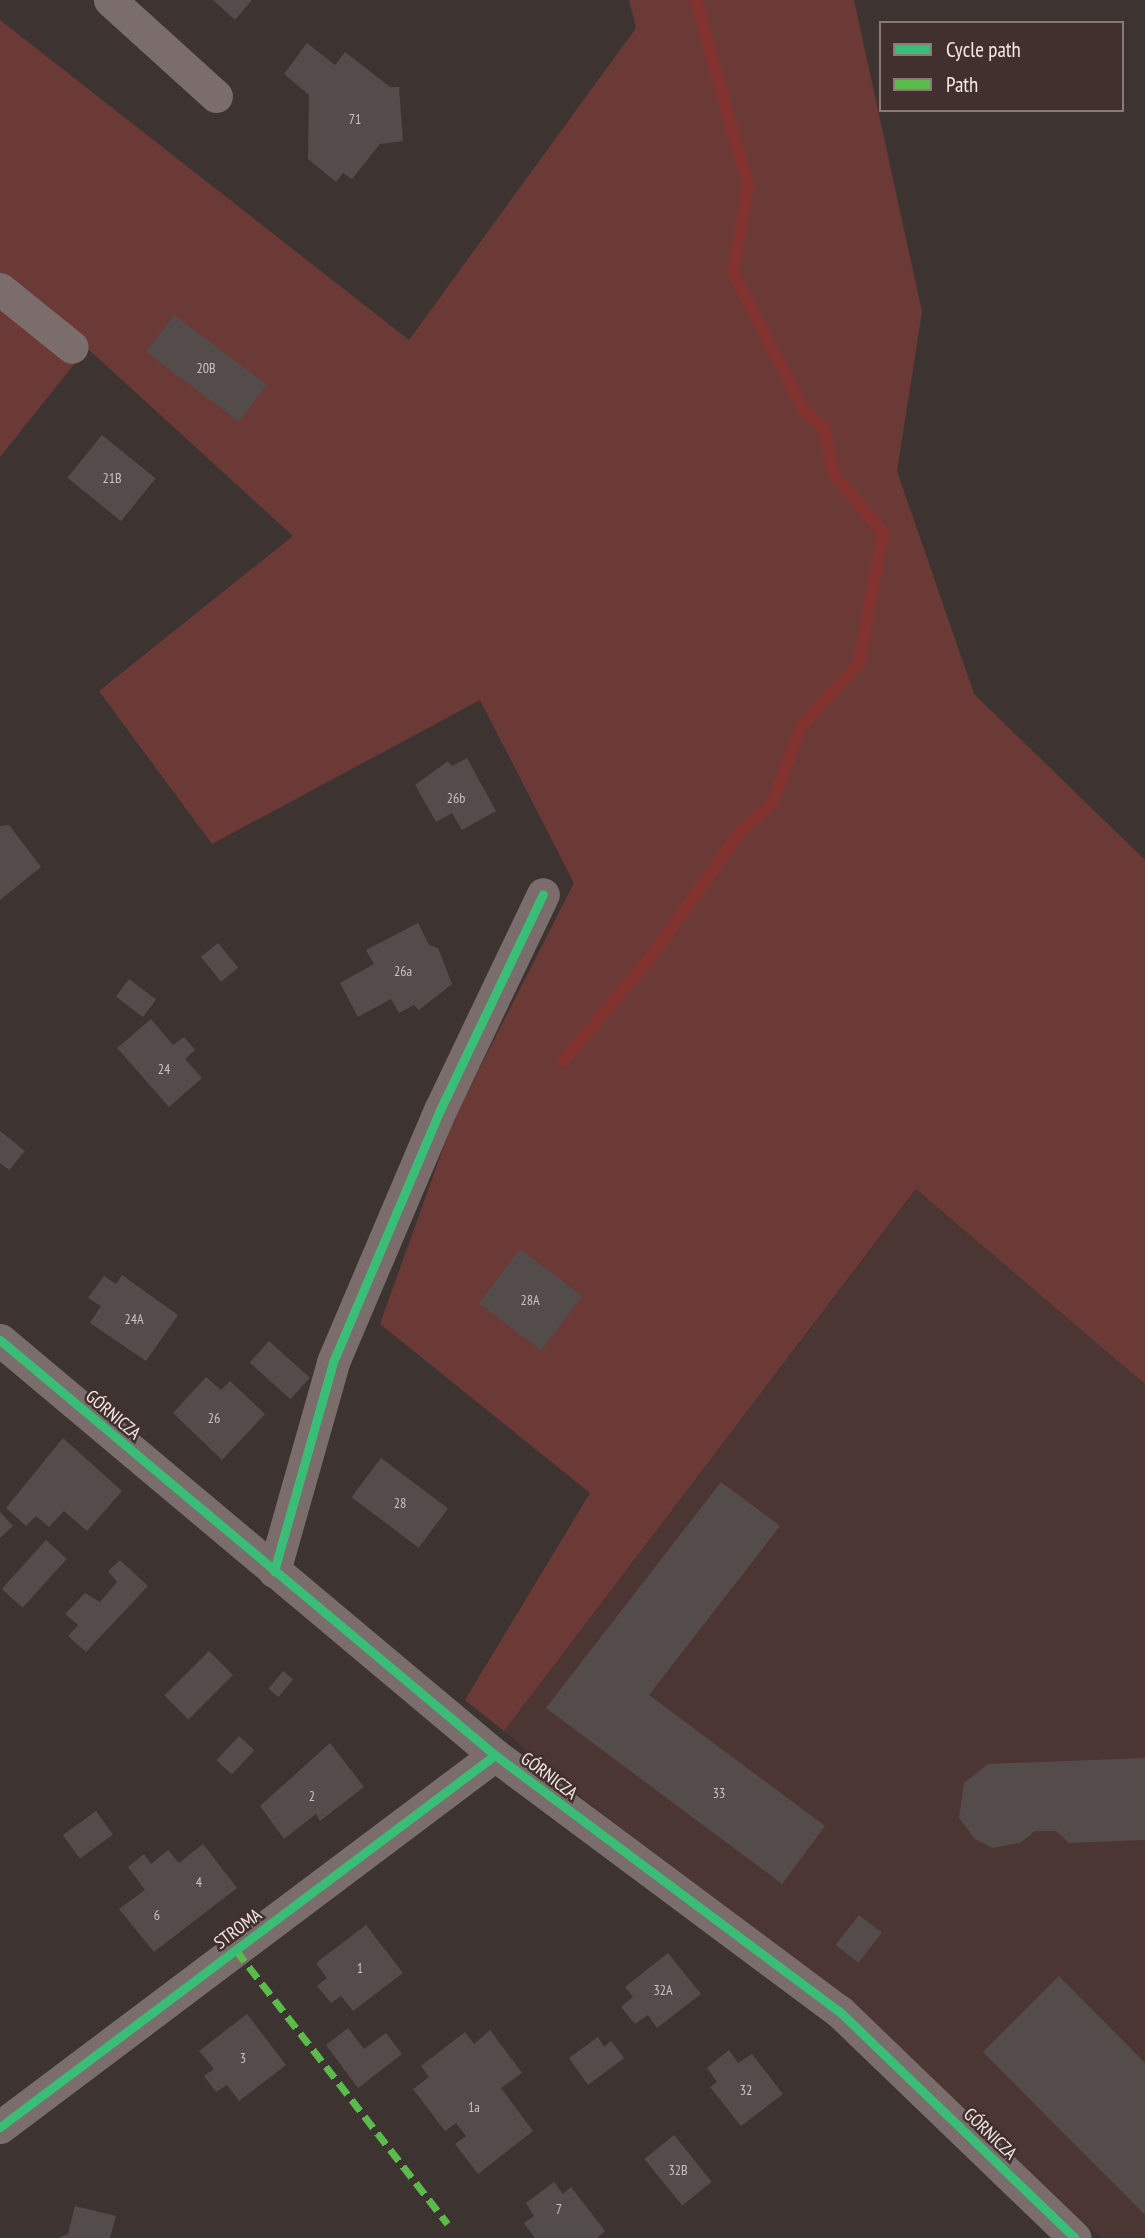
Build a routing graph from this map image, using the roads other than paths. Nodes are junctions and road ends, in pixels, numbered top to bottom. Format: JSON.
{"nodes":[{"id":1,"x":110,"y":0,"type":"edge"},
{"id":2,"x":216,"y":96,"type":"dead end"},
{"id":3,"x":0,"y":289,"type":"edge"},
{"id":4,"x":72,"y":347,"type":"dead end"},
{"id":5,"x":543,"y":894,"type":"dead end"},
{"id":6,"x":0,"y":1340,"type":"edge"},
{"id":7,"x":274,"y":1571,"type":"junction"},
{"id":8,"x":495,"y":1755,"type":"junction"},
{"id":9,"x":0,"y":2127,"type":"edge"},
{"id":10,"x":1075,"y":2238,"type":"edge"}],
"edges":[{"from":1,"to":2,"type":"street"},
{"from":3,"to":4,"type":"street"},
{"from":5,"to":7,"type":"street"},
{"from":6,"to":7,"type":"street","name":"GÓRNICZA"},
{"from":7,"to":8,"type":"street","name":"GÓRNICZA"},
{"from":8,"to":9,"type":"street","name":"STROMA"},
{"from":8,"to":10,"type":"street","name":"GÓRNICZA"}]}
